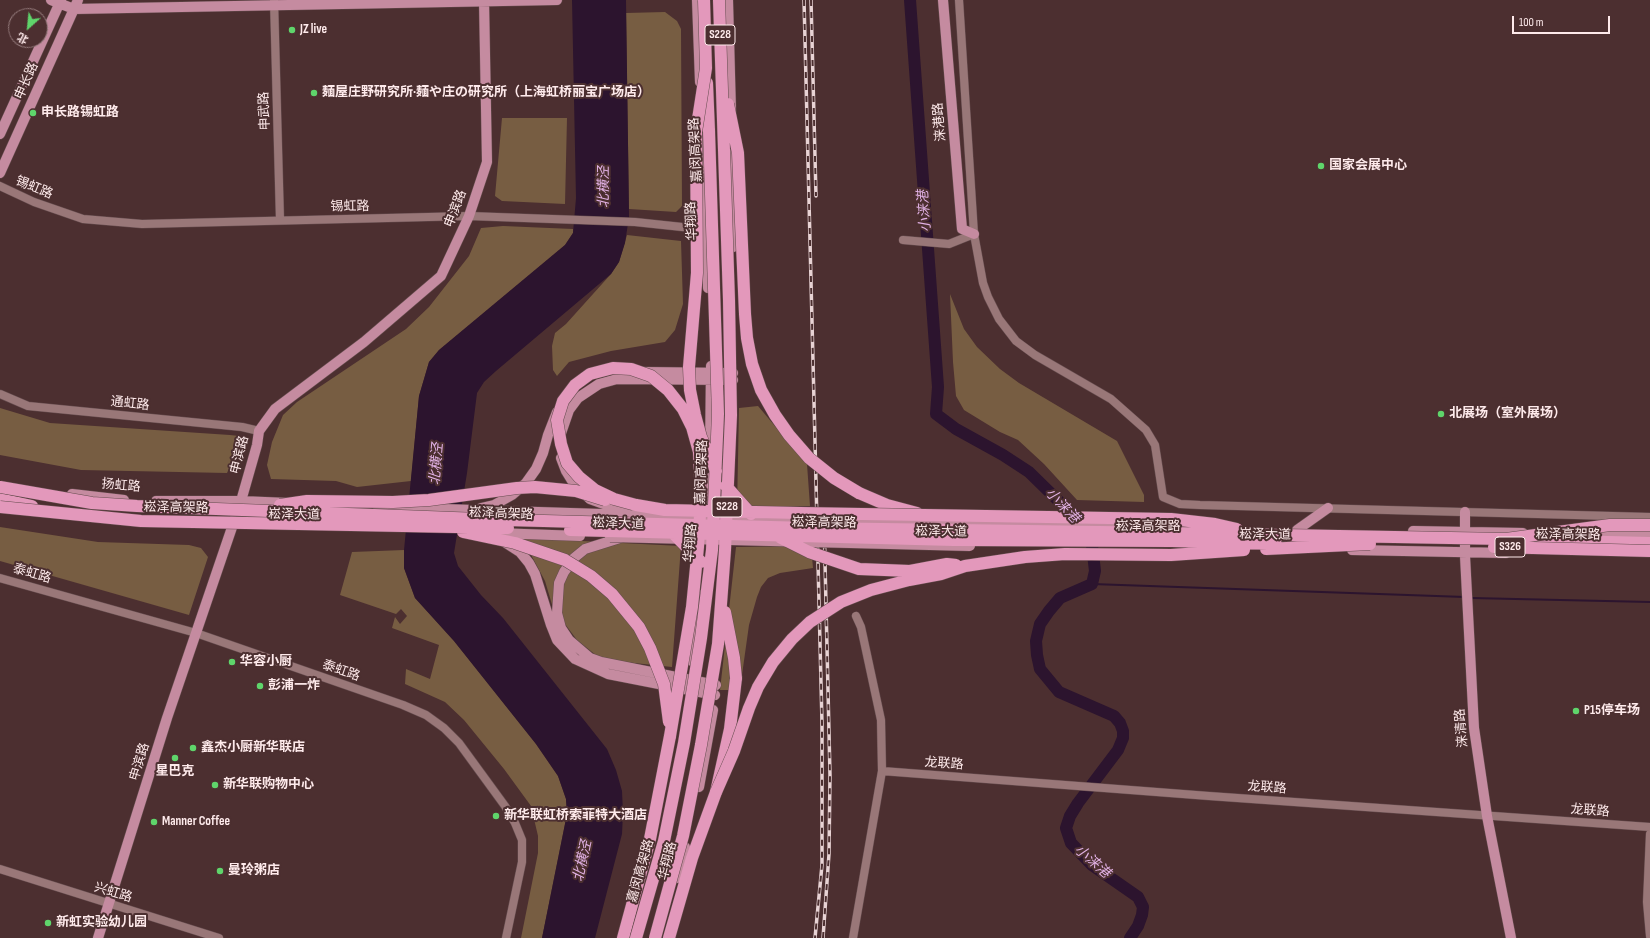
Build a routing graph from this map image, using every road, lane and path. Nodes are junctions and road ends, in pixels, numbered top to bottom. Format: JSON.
{"nodes":[{"id":1,"x":557,"y":0,"type":"edge"},
{"id":2,"x":697,"y":0,"type":"edge"},
{"id":3,"x":706,"y":0,"type":"edge"},
{"id":4,"x":943,"y":0,"type":"edge"},
{"id":5,"x":959,"y":0,"type":"edge"},
{"id":6,"x":57,"y":1,"type":"edge"},
{"id":7,"x":484,"y":1,"type":"edge"},
{"id":8,"x":724,"y":1,"type":"edge"},
{"id":9,"x":274,"y":3,"type":"edge"},
{"id":10,"x":76,"y":4,"type":"edge"},
{"id":11,"x":706,"y":68,"type":"junction"},
{"id":12,"x":721,"y":69,"type":"junction"},
{"id":13,"x":0,"y":134,"type":"edge"},
{"id":14,"x":0,"y":173,"type":"edge"},
{"id":15,"x":0,"y":186,"type":"edge"},
{"id":16,"x":469,"y":216,"type":"junction"},
{"id":17,"x":280,"y":220,"type":"junction"},
{"id":18,"x":706,"y":230,"type":"junction"},
{"id":19,"x":974,"y":234,"type":"junction"},
{"id":20,"x":903,"y":240,"type":"dead end"},
{"id":21,"x":711,"y":376,"type":"junction"},
{"id":22,"x":733,"y":376,"type":"junction"},
{"id":23,"x":583,"y":388,"type":"junction"},
{"id":24,"x":0,"y":394,"type":"edge"},
{"id":25,"x":259,"y":431,"type":"junction"},
{"id":26,"x":0,"y":484,"type":"edge"},
{"id":27,"x":0,"y":487,"type":"edge"},
{"id":28,"x":0,"y":499,"type":"edge"},
{"id":29,"x":241,"y":501,"type":"junction"},
{"id":30,"x":0,"y":507,"type":"edge"},
{"id":31,"x":1328,"y":508,"type":"junction"},
{"id":32,"x":255,"y":509,"type":"junction"},
{"id":33,"x":468,"y":511,"type":"junction"},
{"id":34,"x":1465,"y":512,"type":"junction"},
{"id":35,"x":64,"y":514,"type":"junction"},
{"id":36,"x":920,"y":514,"type":"junction"},
{"id":37,"x":634,"y":515,"type":"junction"},
{"id":38,"x":1650,"y":517,"type":"edge"},
{"id":39,"x":1650,"y":525,"type":"edge"},
{"id":40,"x":432,"y":526,"type":"junction"},
{"id":41,"x":233,"y":527,"type":"junction"},
{"id":42,"x":1297,"y":530,"type":"junction"},
{"id":43,"x":1466,"y":532,"type":"junction"},
{"id":44,"x":487,"y":533,"type":"junction"},
{"id":45,"x":1266,"y":535,"type":"junction"},
{"id":46,"x":1650,"y":535,"type":"edge"},
{"id":47,"x":621,"y":537,"type":"junction"},
{"id":48,"x":1506,"y":540,"type":"junction"},
{"id":49,"x":1650,"y":543,"type":"edge"},
{"id":50,"x":1370,"y":544,"type":"junction"},
{"id":51,"x":1650,"y":551,"type":"edge"},
{"id":52,"x":1465,"y":552,"type":"junction"},
{"id":53,"x":1650,"y":556,"type":"edge"},
{"id":54,"x":965,"y":566,"type":"junction"},
{"id":55,"x":0,"y":578,"type":"edge"},
{"id":56,"x":856,"y":616,"type":"dead end"},
{"id":57,"x":196,"y":633,"type":"junction"},
{"id":58,"x":689,"y":680,"type":"junction"},
{"id":59,"x":716,"y":685,"type":"junction"},
{"id":60,"x":687,"y":690,"type":"junction"},
{"id":61,"x":715,"y":695,"type":"junction"},
{"id":62,"x":670,"y":736,"type":"junction"},
{"id":63,"x":882,"y":771,"type":"junction"},
{"id":64,"x":716,"y":792,"type":"junction"},
{"id":65,"x":1487,"y":816,"type":"junction"},
{"id":66,"x":1650,"y":827,"type":"edge"},
{"id":67,"x":1650,"y":834,"type":"edge"},
{"id":68,"x":0,"y":869,"type":"edge"},
{"id":69,"x":109,"y":904,"type":"junction"},
{"id":70,"x":1650,"y":934,"type":"edge"},
{"id":71,"x":98,"y":938,"type":"edge"},
{"id":72,"x":219,"y":938,"type":"edge"},
{"id":73,"x":506,"y":938,"type":"edge"},
{"id":74,"x":623,"y":938,"type":"edge"},
{"id":75,"x":631,"y":938,"type":"edge"},
{"id":76,"x":636,"y":938,"type":"edge"},
{"id":77,"x":655,"y":938,"type":"edge"},
{"id":78,"x":660,"y":938,"type":"edge"},
{"id":79,"x":669,"y":938,"type":"edge"},
{"id":80,"x":853,"y":938,"type":"edge"},
{"id":81,"x":1511,"y":938,"type":"edge"}],
"edges":[{"from":1,"to":7,"type":"main road"},
{"from":2,"to":18,"type":"main road","name":"华翔路"},
{"from":3,"to":8,"type":"main road"},
{"from":3,"to":11,"type":"highway","name":"嘉闵高架路","number":"S228","bridge":true},
{"from":4,"to":19,"type":"main road","name":"涞港路"},
{"from":5,"to":19,"type":"street"},
{"from":6,"to":10,"type":"main road"},
{"from":6,"to":13,"type":"main road","name":"申长路"},
{"from":7,"to":9,"type":"main road"},
{"from":7,"to":16,"type":"main road","name":"申滨路"},
{"from":8,"to":12,"type":"highway","name":"嘉闵高架路","number":"S228","bridge":true},
{"from":8,"to":22,"type":"main road","name":"华翔路"},
{"from":9,"to":10,"type":"main road"},
{"from":9,"to":17,"type":"street","name":"申武路"},
{"from":10,"to":14,"type":"main road","name":"申长路"},
{"from":11,"to":54,"type":"highway","bridge":true},
{"from":11,"to":76,"type":"highway","name":"嘉闵高架路","number":"S228","bridge":true},
{"from":12,"to":36,"type":"highway","bridge":true},
{"from":12,"to":77,"type":"highway","name":"嘉闵高架路","number":"S228","bridge":true},
{"from":15,"to":17,"type":"street","name":"锡虹路"},
{"from":16,"to":17,"type":"street","name":"锡虹路"},
{"from":16,"to":18,"type":"street","name":"锡虹路"},
{"from":16,"to":25,"type":"main road","name":"申滨路"},
{"from":18,"to":21,"type":"main road","name":"华翔路"},
{"from":19,"to":20,"type":"street"},
{"from":19,"to":31,"type":"street"},
{"from":21,"to":22,"type":"main road"},
{"from":21,"to":23,"type":"main road"},
{"from":21,"to":58,"type":"main road","name":"华翔路"},
{"from":22,"to":59,"type":"main road","name":"华翔路"},
{"from":23,"to":33,"type":"main road","bridge":true},
{"from":23,"to":37,"type":"main road","bridge":true},
{"from":24,"to":25,"type":"street","name":"通虹路"},
{"from":25,"to":29,"type":"main road","name":"申滨路"},
{"from":26,"to":29,"type":"main road","name":"扬虹路"},
{"from":27,"to":32,"type":"highway","name":"崧泽高架路","bridge":true},
{"from":28,"to":35,"type":"highway","name":"崧泽高架路","bridge":true},
{"from":29,"to":33,"type":"main road","name":"崧泽大道"},
{"from":29,"to":41,"type":"main road","name":"申滨路"},
{"from":30,"to":35,"type":"highway","bridge":true},
{"from":30,"to":41,"type":"main road"},
{"from":31,"to":34,"type":"street"},
{"from":31,"to":42,"type":"main road"},
{"from":32,"to":45,"type":"highway","name":"崧泽高架路","bridge":true},
{"from":32,"to":64,"type":"highway","bridge":true},
{"from":33,"to":37,"type":"main road","name":"崧泽大道"},
{"from":34,"to":38,"type":"street"},
{"from":34,"to":43,"type":"main road","name":"涞清路"},
{"from":35,"to":40,"type":"highway","name":"崧泽高架路","bridge":true},
{"from":36,"to":45,"type":"highway","bridge":true},
{"from":36,"to":62,"type":"highway","bridge":true},
{"from":37,"to":42,"type":"main road","name":"崧泽大道","bridge":true},
{"from":39,"to":48,"type":"highway","bridge":true},
{"from":40,"to":50,"type":"highway","name":"崧泽高架路","bridge":true},
{"from":40,"to":62,"type":"highway","bridge":true},
{"from":41,"to":44,"type":"main road","name":"崧泽大道","bridge":true},
{"from":41,"to":57,"type":"main road","name":"申滨路"},
{"from":42,"to":43,"type":"main road","name":"崧泽大道"},
{"from":43,"to":46,"type":"main road","name":"崧泽大道"},
{"from":43,"to":52,"type":"main road","name":"涞清路"},
{"from":44,"to":47,"type":"main road","name":"崧泽大道","bridge":true},
{"from":44,"to":60,"type":"main road","bridge":true},
{"from":45,"to":48,"type":"highway","name":"崧泽高架路","number":"S326","bridge":true},
{"from":47,"to":52,"type":"main road","name":"崧泽大道","bridge":true},
{"from":47,"to":58,"type":"main road","bridge":true},
{"from":48,"to":49,"type":"highway","name":"崧泽高架路","number":"S326","bridge":true},
{"from":50,"to":51,"type":"highway","name":"崧泽高架路","number":"S326","bridge":true},
{"from":50,"to":54,"type":"highway","bridge":true},
{"from":52,"to":53,"type":"main road","name":"崧泽大道"},
{"from":52,"to":65,"type":"main road","name":"涞清路"},
{"from":54,"to":64,"type":"highway","bridge":true},
{"from":55,"to":57,"type":"street","name":"泰虹路"},
{"from":56,"to":63,"type":"street"},
{"from":57,"to":69,"type":"main road","name":"申滨路"},
{"from":57,"to":73,"type":"street","name":"泰虹路"},
{"from":58,"to":59,"type":"main road"},
{"from":58,"to":60,"type":"main road","name":"华翔路"},
{"from":59,"to":61,"type":"main road","name":"华翔路"},
{"from":60,"to":61,"type":"main road"},
{"from":60,"to":75,"type":"main road","name":"华翔路"},
{"from":61,"to":78,"type":"main road","name":"华翔路"},
{"from":62,"to":74,"type":"highway"},
{"from":63,"to":65,"type":"street","name":"龙联路"},
{"from":63,"to":80,"type":"street"},
{"from":64,"to":79,"type":"highway"},
{"from":65,"to":66,"type":"street","name":"龙联路"},
{"from":65,"to":81,"type":"main road","name":"涞清路"},
{"from":67,"to":70,"type":"street"},
{"from":68,"to":69,"type":"street","name":"兴虹路"},
{"from":69,"to":71,"type":"main road","name":"申滨路"},
{"from":69,"to":72,"type":"street","name":"兴虹路"}]}
